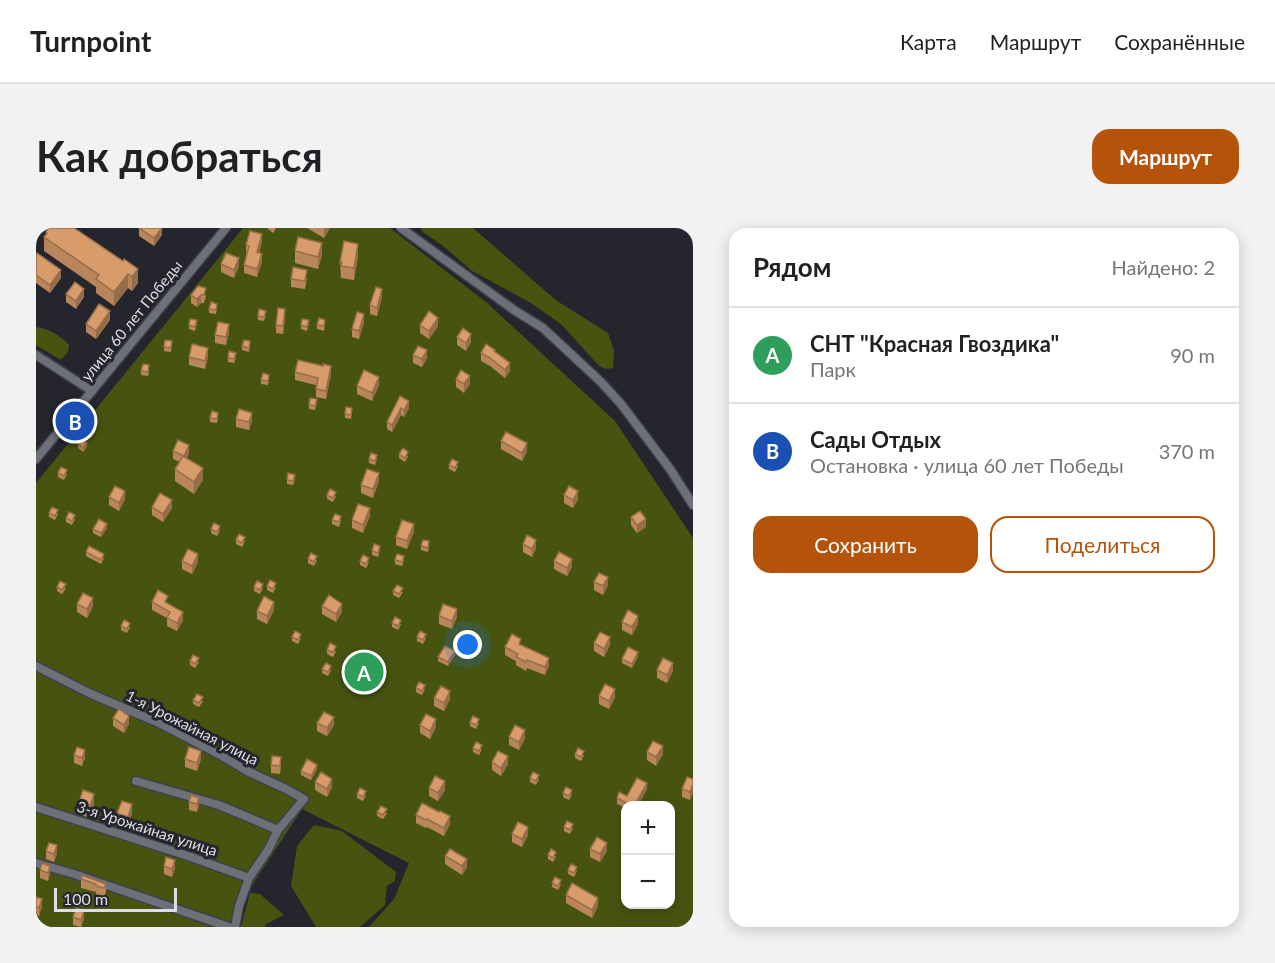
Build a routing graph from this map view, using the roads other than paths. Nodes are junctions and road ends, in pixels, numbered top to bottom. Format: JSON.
{"nodes":[{"id":1,"x":226,"y":228,"type":"edge"},
{"id":2,"x":401,"y":228,"type":"edge"},
{"id":3,"x":36,"y":355,"type":"edge"},
{"id":4,"x":92,"y":391,"type":"junction"},
{"id":5,"x":36,"y":459,"type":"edge"},
{"id":6,"x":693,"y":505,"type":"edge"},
{"id":7,"x":36,"y":666,"type":"edge"},
{"id":8,"x":136,"y":781,"type":"dead end"},
{"id":9,"x":36,"y":807,"type":"edge"},
{"id":10,"x":278,"y":830,"type":"junction"},
{"id":11,"x":36,"y":863,"type":"edge"},
{"id":12,"x":249,"y":878,"type":"junction"},
{"id":13,"x":230,"y":927,"type":"edge"},
{"id":14,"x":235,"y":927,"type":"edge"}],
"edges":[{"from":1,"to":4,"type":"street","name":"улица 60 лет Победы"},
{"from":2,"to":6,"type":"street"},
{"from":3,"to":4,"type":"street"},
{"from":4,"to":5,"type":"street","name":"улица 60 лет Победы"},
{"from":7,"to":10,"type":"street","name":"1-я Урожайная улица"},
{"from":8,"to":10,"type":"street"},
{"from":9,"to":12,"type":"street","name":"3-я Урожайная улица"},
{"from":10,"to":12,"type":"street"},
{"from":11,"to":13,"type":"street"},
{"from":12,"to":14,"type":"street"}]}
